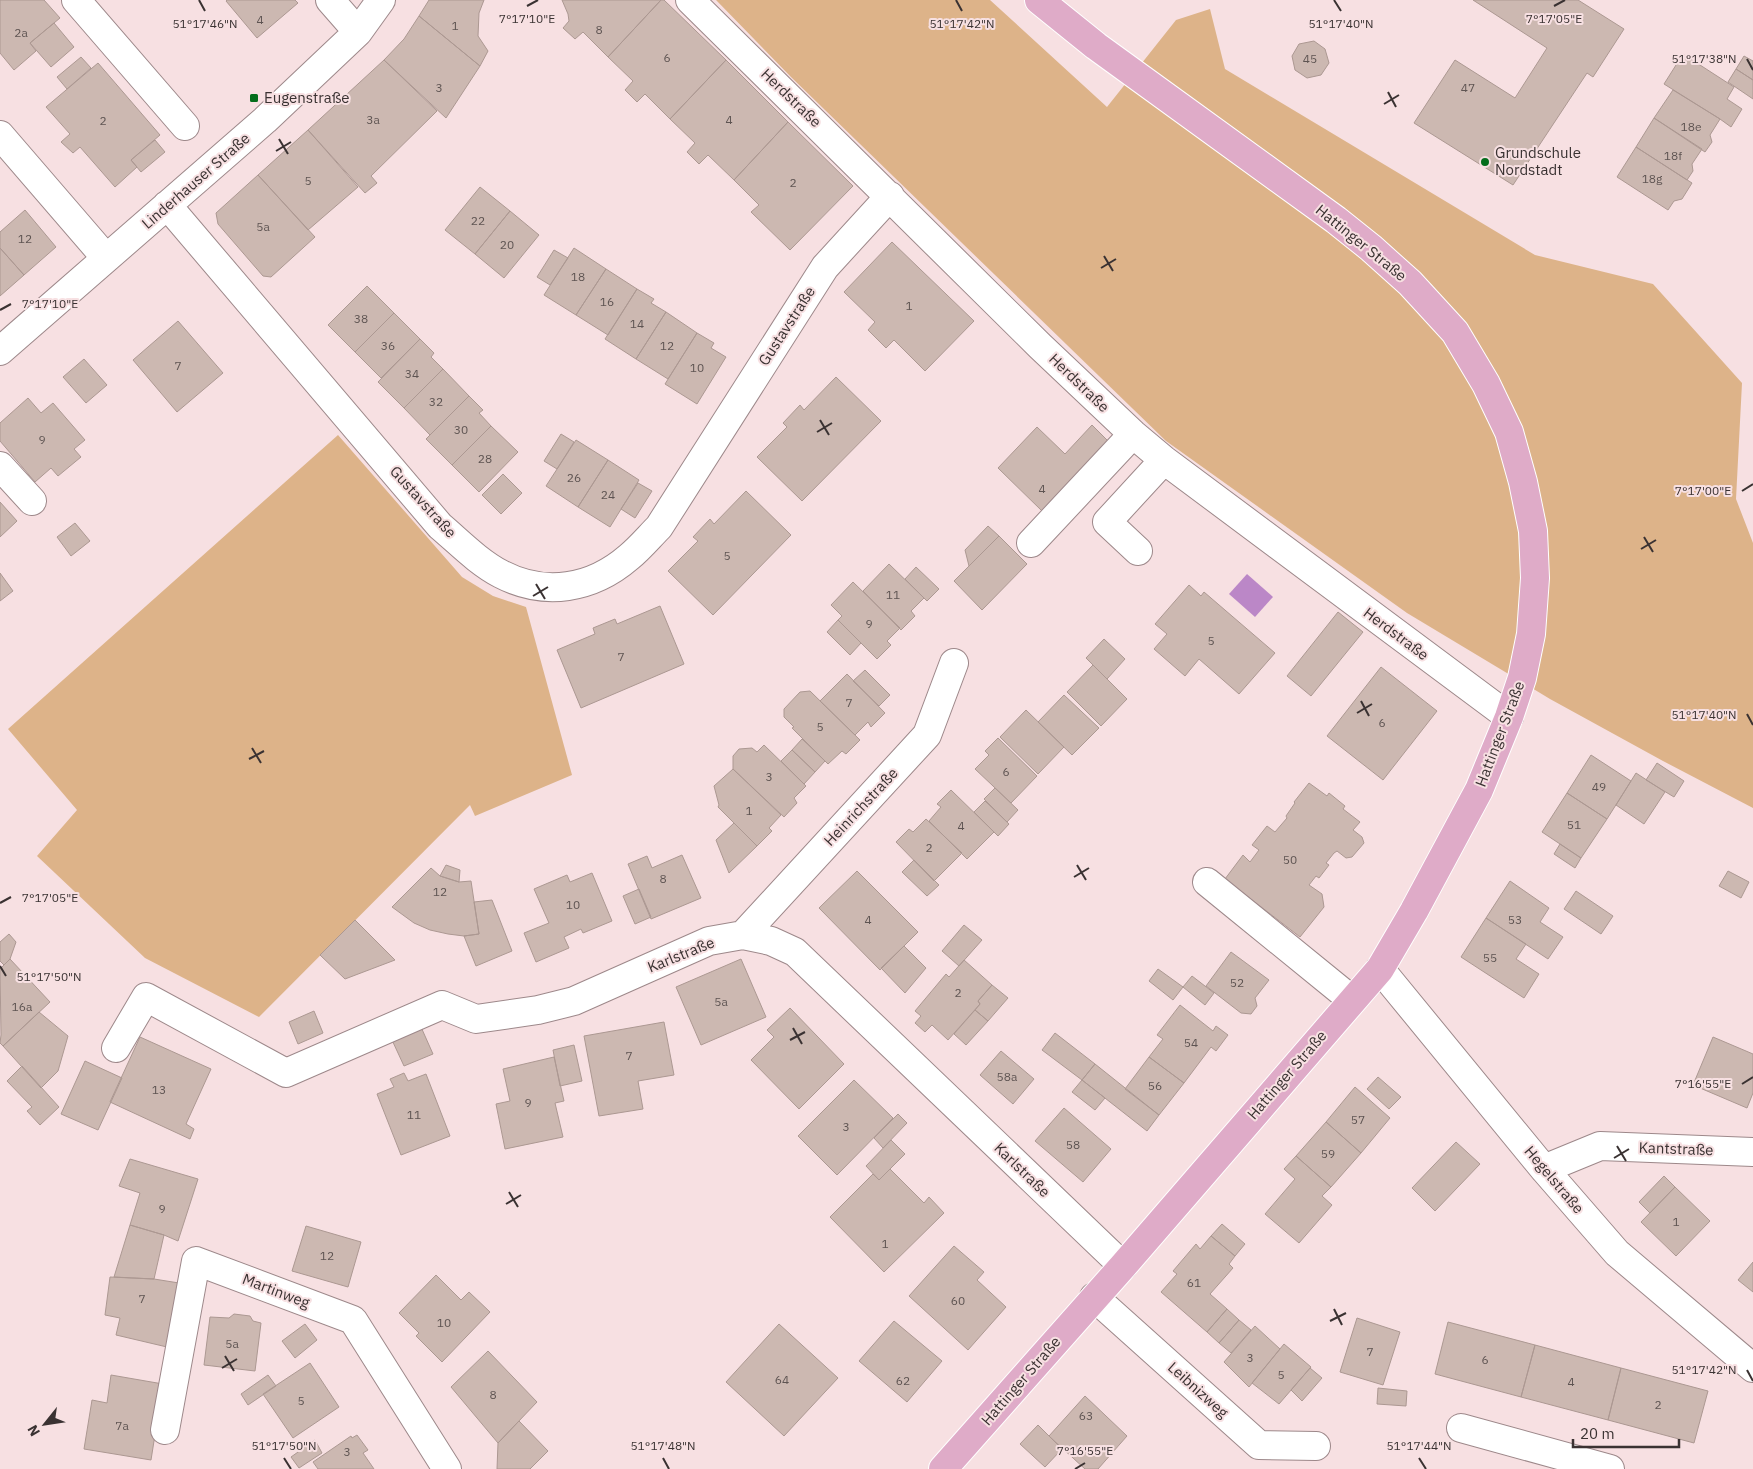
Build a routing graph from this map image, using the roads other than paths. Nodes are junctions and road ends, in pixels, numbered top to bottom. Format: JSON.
{"nodes":[{"id":1,"x":76,"y":0,"type":"edge"},
{"id":2,"x":330,"y":0,"type":"edge"},
{"id":3,"x":380,"y":0,"type":"edge"},
{"id":4,"x":690,"y":0,"type":"edge"},
{"id":5,"x":1040,"y":0,"type":"edge"},
{"id":6,"x":358,"y":32,"type":"junction"},
{"id":7,"x":185,"y":126,"type":"dead end"},
{"id":8,"x":0,"y":135,"type":"edge"},
{"id":9,"x":890,"y":196,"type":"junction"},
{"id":10,"x":167,"y":205,"type":"junction"},
{"id":11,"x":106,"y":258,"type":"junction"},
{"id":12,"x":0,"y":351,"type":"edge"},
{"id":13,"x":1132,"y":434,"type":"junction"},
{"id":14,"x":1164,"y":460,"type":"junction"},
{"id":15,"x":0,"y":466,"type":"edge"},
{"id":16,"x":32,"y":501,"type":"dead end"},
{"id":17,"x":1031,"y":543,"type":"dead end"},
{"id":18,"x":1138,"y":551,"type":"dead end"},
{"id":19,"x":954,"y":663,"type":"dead end"},
{"id":20,"x":1509,"y":718,"type":"junction"},
{"id":21,"x":1207,"y":882,"type":"dead end"},
{"id":22,"x":743,"y":935,"type":"junction"},
{"id":23,"x":1380,"y":969,"type":"junction"},
{"id":24,"x":1352,"y":1000,"type":"junction"},
{"id":25,"x":116,"y":1048,"type":"dead end"},
{"id":26,"x":1753,"y":1152,"type":"edge"},
{"id":27,"x":1544,"y":1169,"type":"junction"},
{"id":28,"x":1122,"y":1266,"type":"junction"},
{"id":29,"x":1094,"y":1297,"type":"junction"},
{"id":30,"x":1753,"y":1368,"type":"edge"},
{"id":31,"x":1461,"y":1428,"type":"dead end"},
{"id":32,"x":166,"y":1430,"type":"dead end"},
{"id":33,"x":1316,"y":1446,"type":"dead end"},
{"id":34,"x":447,"y":1469,"type":"edge"},
{"id":35,"x":943,"y":1469,"type":"edge"},
{"id":36,"x":1610,"y":1469,"type":"edge"}],
"edges":[{"from":1,"to":7,"type":"street"},
{"from":2,"to":6,"type":"street"},
{"from":3,"to":6,"type":"street","name":"Linderhauser Straße"},
{"from":4,"to":9,"type":"street","name":"Herdstraße"},
{"from":5,"to":20,"type":"main road","name":"Hattinger Straße"},
{"from":6,"to":10,"type":"street","name":"Linderhauser Straße"},
{"from":8,"to":11,"type":"street"},
{"from":9,"to":10,"type":"street","name":"Gustavstraße"},
{"from":9,"to":13,"type":"street","name":"Herdstraße"},
{"from":10,"to":11,"type":"street","name":"Linderhauser Straße"},
{"from":11,"to":12,"type":"street","name":"Linderhauser Straße"},
{"from":13,"to":14,"type":"street","name":"Herdstraße"},
{"from":13,"to":17,"type":"street"},
{"from":14,"to":18,"type":"street"},
{"from":14,"to":20,"type":"street","name":"Herdstraße"},
{"from":15,"to":16,"type":"street"},
{"from":19,"to":22,"type":"street","name":"Heinrichstraße"},
{"from":20,"to":23,"type":"main road","name":"Hattinger Straße"},
{"from":21,"to":24,"type":"street"},
{"from":22,"to":25,"type":"street","name":"Karlstraße"},
{"from":22,"to":28,"type":"street","name":"Karlstraße"},
{"from":23,"to":24,"type":"main road","name":"Hattinger Straße"},
{"from":23,"to":27,"type":"street","name":"Hegelstraße"},
{"from":24,"to":28,"type":"main road","name":"Hattinger Straße"},
{"from":26,"to":27,"type":"street","name":"Kantstraße"},
{"from":27,"to":30,"type":"street","name":"Hegelstraße"},
{"from":28,"to":29,"type":"main road","name":"Hattinger Straße"},
{"from":29,"to":33,"type":"street","name":"Leibnizweg"},
{"from":29,"to":35,"type":"main road","name":"Hattinger Straße"},
{"from":31,"to":36,"type":"street"},
{"from":32,"to":34,"type":"street","name":"Martinweg"}]}
